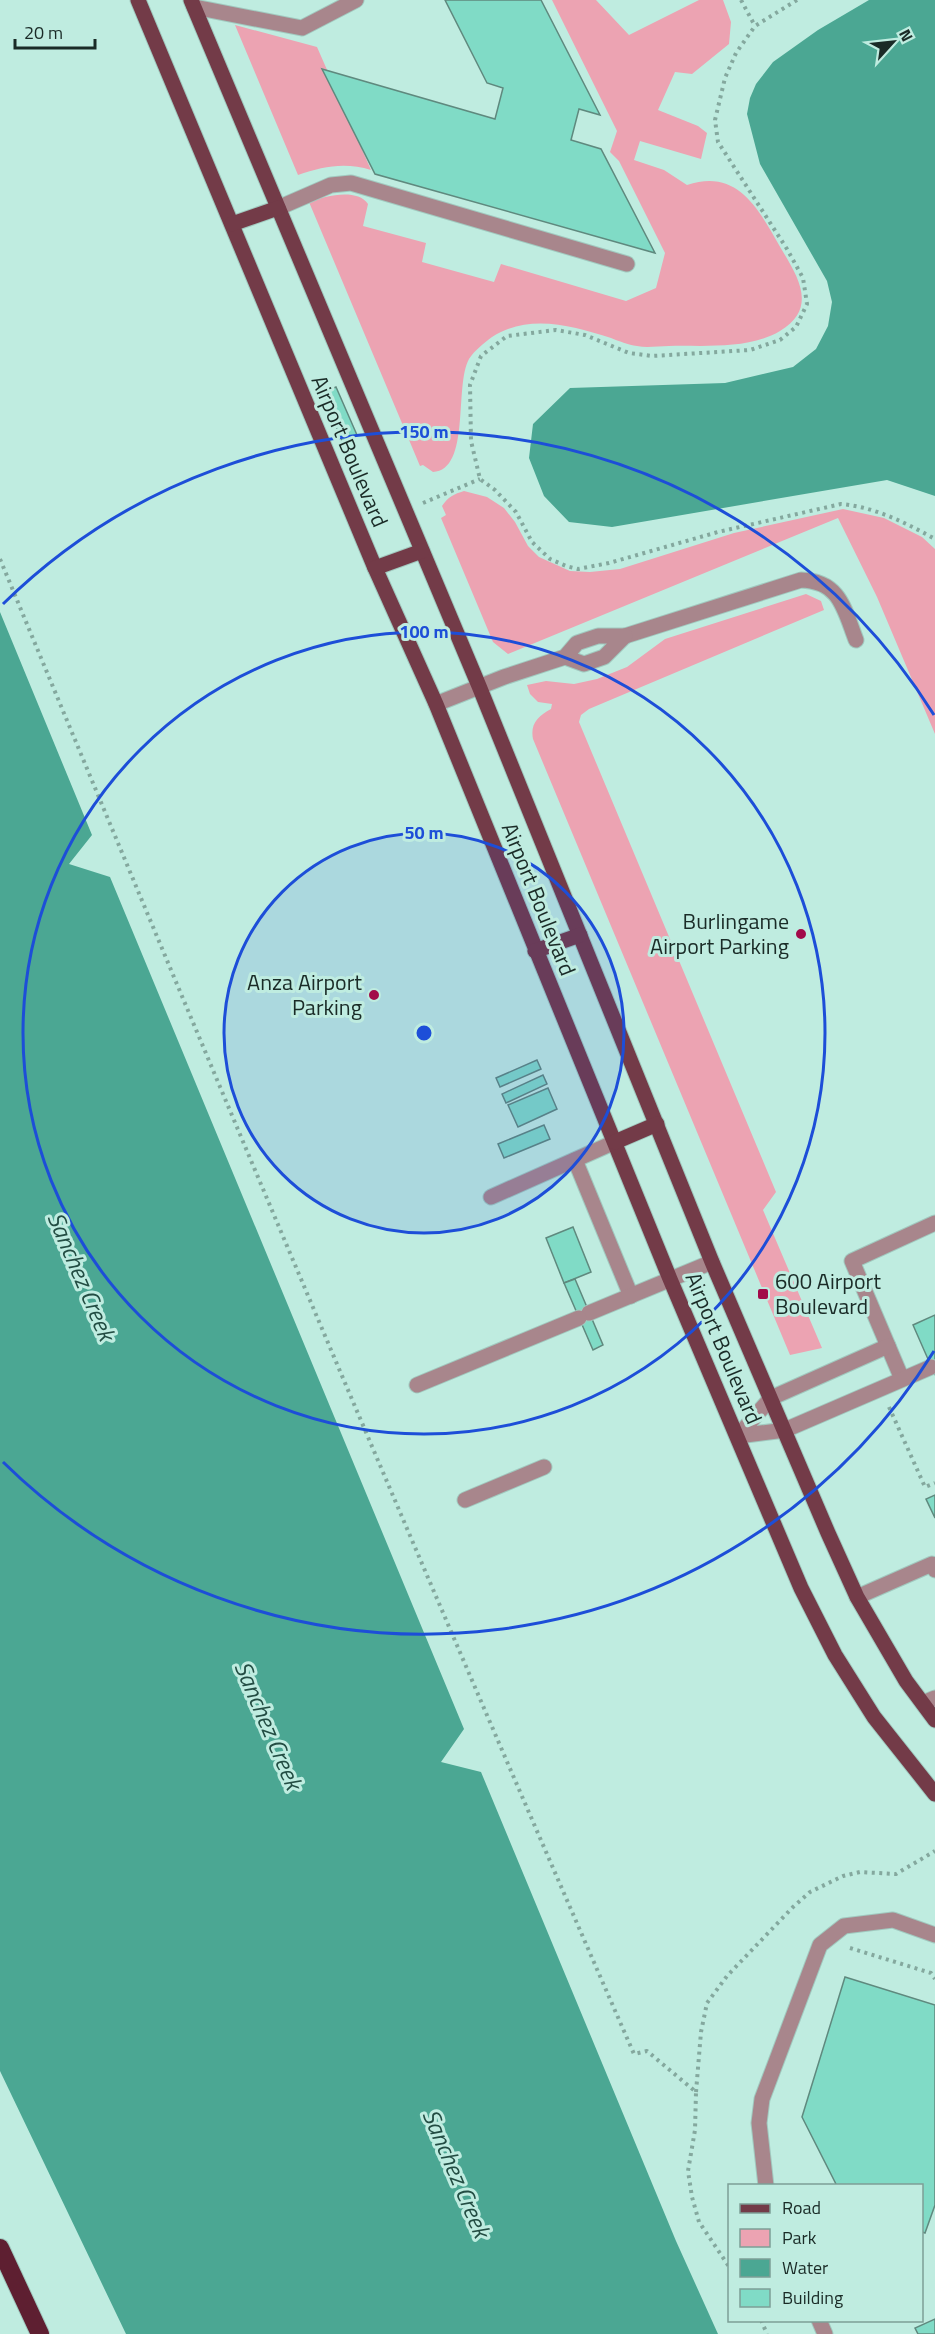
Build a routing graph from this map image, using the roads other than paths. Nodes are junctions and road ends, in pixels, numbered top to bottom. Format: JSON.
{"nodes":[{"id":1,"x":138,"y":0,"type":"edge"},
{"id":2,"x":356,"y":0,"type":"edge"},
{"id":3,"x":192,"y":4,"type":"edge"},
{"id":4,"x":334,"y":5,"type":"edge"},
{"id":5,"x":278,"y":208,"type":"junction"},
{"id":6,"x":232,"y":224,"type":"junction"},
{"id":7,"x":627,"y":264,"type":"dead end"},
{"id":8,"x":422,"y":551,"type":"junction"},
{"id":9,"x":375,"y":568,"type":"junction"},
{"id":10,"x":625,"y":636,"type":"junction"},
{"id":11,"x":856,"y":640,"type":"dead end"},
{"id":12,"x":565,"y":657,"type":"junction"},
{"id":13,"x":479,"y":686,"type":"junction"},
{"id":14,"x":436,"y":704,"type":"junction"},
{"id":15,"x":580,"y":935,"type":"junction"},
{"id":16,"x":535,"y":951,"type":"junction"},
{"id":17,"x":657,"y":1124,"type":"junction"},
{"id":18,"x":615,"y":1142,"type":"junction"},
{"id":19,"x":575,"y":1160,"type":"junction"},
{"id":20,"x":491,"y":1197,"type":"dead end"},
{"id":21,"x":935,"y":1222,"type":"edge"},
{"id":22,"x":712,"y":1262,"type":"junction"},
{"id":23,"x":670,"y":1279,"type":"junction"},
{"id":24,"x":631,"y":1296,"type":"junction"},
{"id":25,"x":888,"y":1346,"type":"junction"},
{"id":26,"x":932,"y":1367,"type":"dead end"},
{"id":27,"x":902,"y":1379,"type":"junction"},
{"id":28,"x":417,"y":1385,"type":"dead end"},
{"id":29,"x":771,"y":1398,"type":"junction"},
{"id":30,"x":784,"y":1430,"type":"junction"},
{"id":31,"x":738,"y":1436,"type":"junction"},
{"id":32,"x":544,"y":1467,"type":"dead end"},
{"id":33,"x":465,"y":1500,"type":"dead end"},
{"id":34,"x":935,"y":1570,"type":"edge"},
{"id":35,"x":857,"y":1597,"type":"junction"},
{"id":36,"x":929,"y":1701,"type":"edge"},
{"id":37,"x":935,"y":1720,"type":"edge"},
{"id":38,"x":935,"y":1794,"type":"edge"},
{"id":39,"x":935,"y":1935,"type":"edge"},
{"id":40,"x":766,"y":2184,"type":"edge"},
{"id":41,"x":0,"y":2248,"type":"edge"},
{"id":42,"x":40,"y":2334,"type":"edge"}],
"edges":[{"from":1,"to":6,"type":"main road","name":"Airport Boulevard"},
{"from":2,"to":4,"type":"lane"},
{"from":3,"to":4,"type":"lane"},
{"from":3,"to":5,"type":"main road","name":"Airport Boulevard"},
{"from":5,"to":6,"type":"main road"},
{"from":5,"to":7,"type":"lane"},
{"from":5,"to":8,"type":"main road","name":"Airport Boulevard"},
{"from":6,"to":9,"type":"main road","name":"Airport Boulevard"},
{"from":8,"to":9,"type":"main road"},
{"from":8,"to":13,"type":"main road","name":"Airport Boulevard"},
{"from":9,"to":14,"type":"main road","name":"Airport Boulevard"},
{"from":10,"to":11,"type":"lane"},
{"from":10,"to":12,"type":"lane"},
{"from":10,"to":12,"type":"lane"},
{"from":12,"to":13,"type":"lane"},
{"from":13,"to":14,"type":"lane"},
{"from":13,"to":15,"type":"main road","name":"Airport Boulevard"},
{"from":14,"to":16,"type":"main road","name":"Airport Boulevard"},
{"from":15,"to":16,"type":"main road"},
{"from":15,"to":17,"type":"main road","name":"Airport Boulevard"},
{"from":16,"to":18,"type":"main road","name":"Airport Boulevard"},
{"from":17,"to":18,"type":"main road"},
{"from":17,"to":22,"type":"main road","name":"Airport Boulevard"},
{"from":18,"to":19,"type":"lane"},
{"from":18,"to":23,"type":"main road","name":"Airport Boulevard"},
{"from":19,"to":20,"type":"lane"},
{"from":19,"to":24,"type":"lane"},
{"from":21,"to":25,"type":"lane"},
{"from":22,"to":23,"type":"lane"},
{"from":22,"to":29,"type":"main road","name":"Airport Boulevard"},
{"from":23,"to":24,"type":"lane"},
{"from":23,"to":31,"type":"main road","name":"Airport Boulevard"},
{"from":24,"to":28,"type":"lane"},
{"from":25,"to":27,"type":"lane"},
{"from":25,"to":29,"type":"lane"},
{"from":26,"to":27,"type":"lane"},
{"from":27,"to":30,"type":"lane"},
{"from":29,"to":30,"type":"main road","name":"Airport Boulevard"},
{"from":29,"to":31,"type":"lane"},
{"from":30,"to":31,"type":"lane"},
{"from":30,"to":35,"type":"main road","name":"Airport Boulevard"},
{"from":31,"to":38,"type":"main road","name":"Airport Boulevard"},
{"from":32,"to":33,"type":"lane"},
{"from":34,"to":35,"type":"lane"},
{"from":35,"to":36,"type":"main road","name":"Airport Boulevard"},
{"from":36,"to":37,"type":"main road","name":"Airport Boulevard"},
{"from":39,"to":40,"type":"lane"},
{"from":41,"to":42,"type":"highway"}]}
